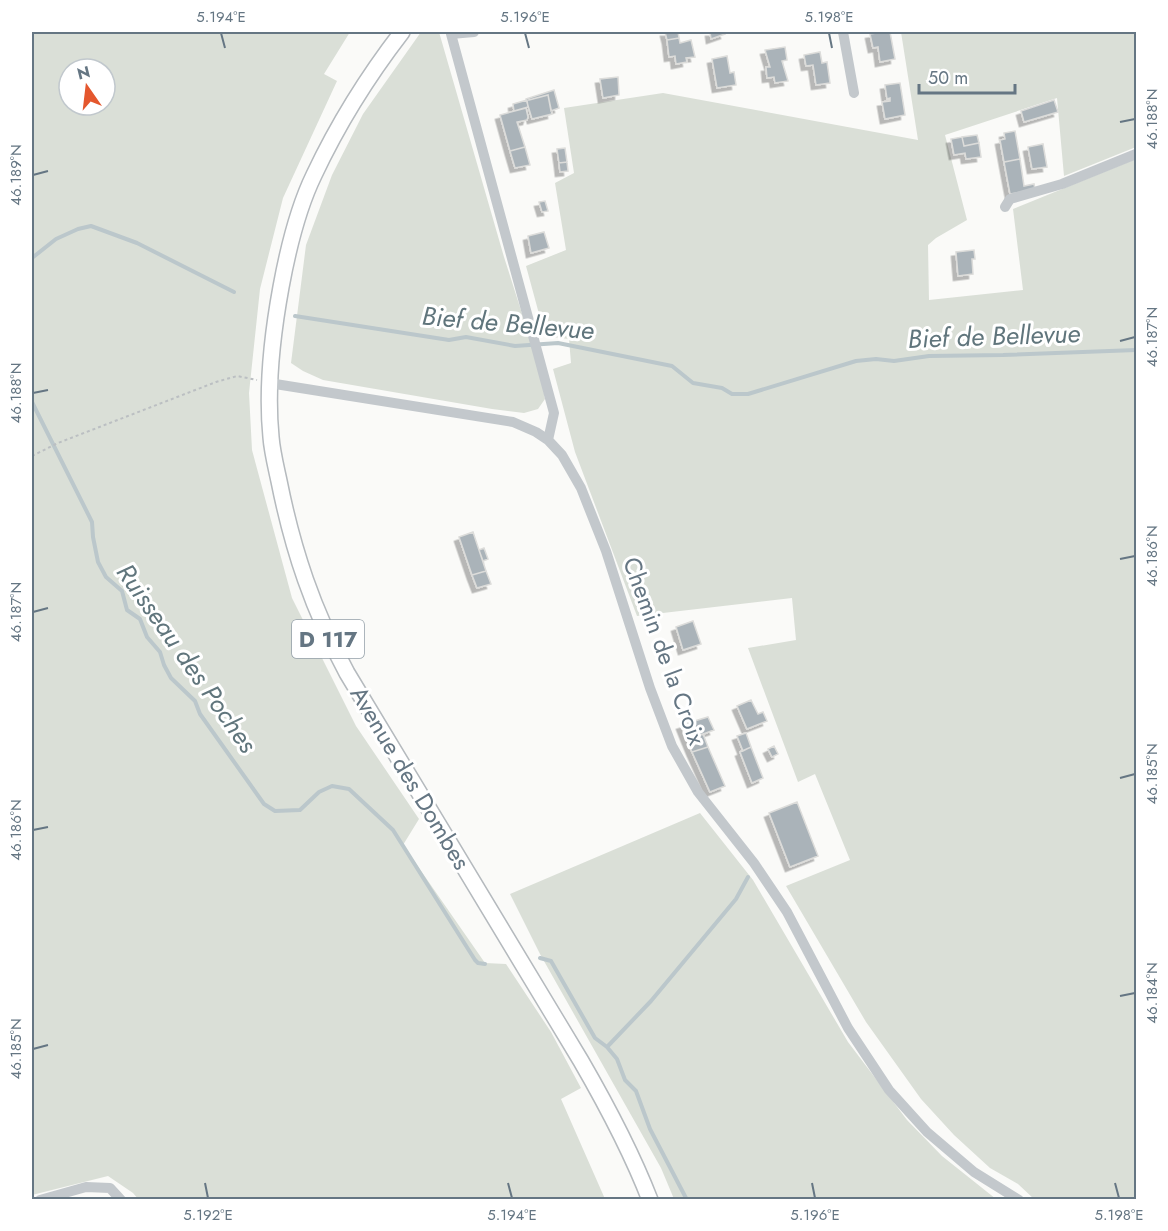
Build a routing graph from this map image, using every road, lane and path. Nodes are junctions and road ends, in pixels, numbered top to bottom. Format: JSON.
{"nodes":[{"id":1,"x":402,"y":32,"type":"edge"},
{"id":2,"x":474,"y":32,"type":"edge"},
{"id":3,"x":843,"y":32,"type":"edge"},
{"id":4,"x":854,"y":93,"type":"dead end"},
{"id":5,"x":1137,"y":154,"type":"edge"},
{"id":6,"x":1005,"y":207,"type":"dead end"},
{"id":7,"x":269,"y":383,"type":"junction"},
{"id":8,"x":548,"y":440,"type":"junction"},
{"id":9,"x":32,"y":456,"type":"edge"},
{"id":10,"x":40,"y":1200,"type":"edge"},
{"id":11,"x":121,"y":1200,"type":"edge"},
{"id":12,"x":650,"y":1200,"type":"edge"},
{"id":13,"x":1019,"y":1200,"type":"edge"}],
"edges":[{"from":1,"to":7,"type":"main road","name":"Avenue des Dombes","number":"D 117"},
{"from":2,"to":8,"type":"street"},
{"from":3,"to":4,"type":"street"},
{"from":5,"to":6,"type":"street"},
{"from":7,"to":8,"type":"street","name":"Chemin de la Croix"},
{"from":7,"to":9,"type":"path"},
{"from":7,"to":12,"type":"main road","name":"Avenue des Dombes","number":"D 117"},
{"from":8,"to":13,"type":"street","name":"Chemin de la Croix"},
{"from":10,"to":11,"type":"street"}]}
